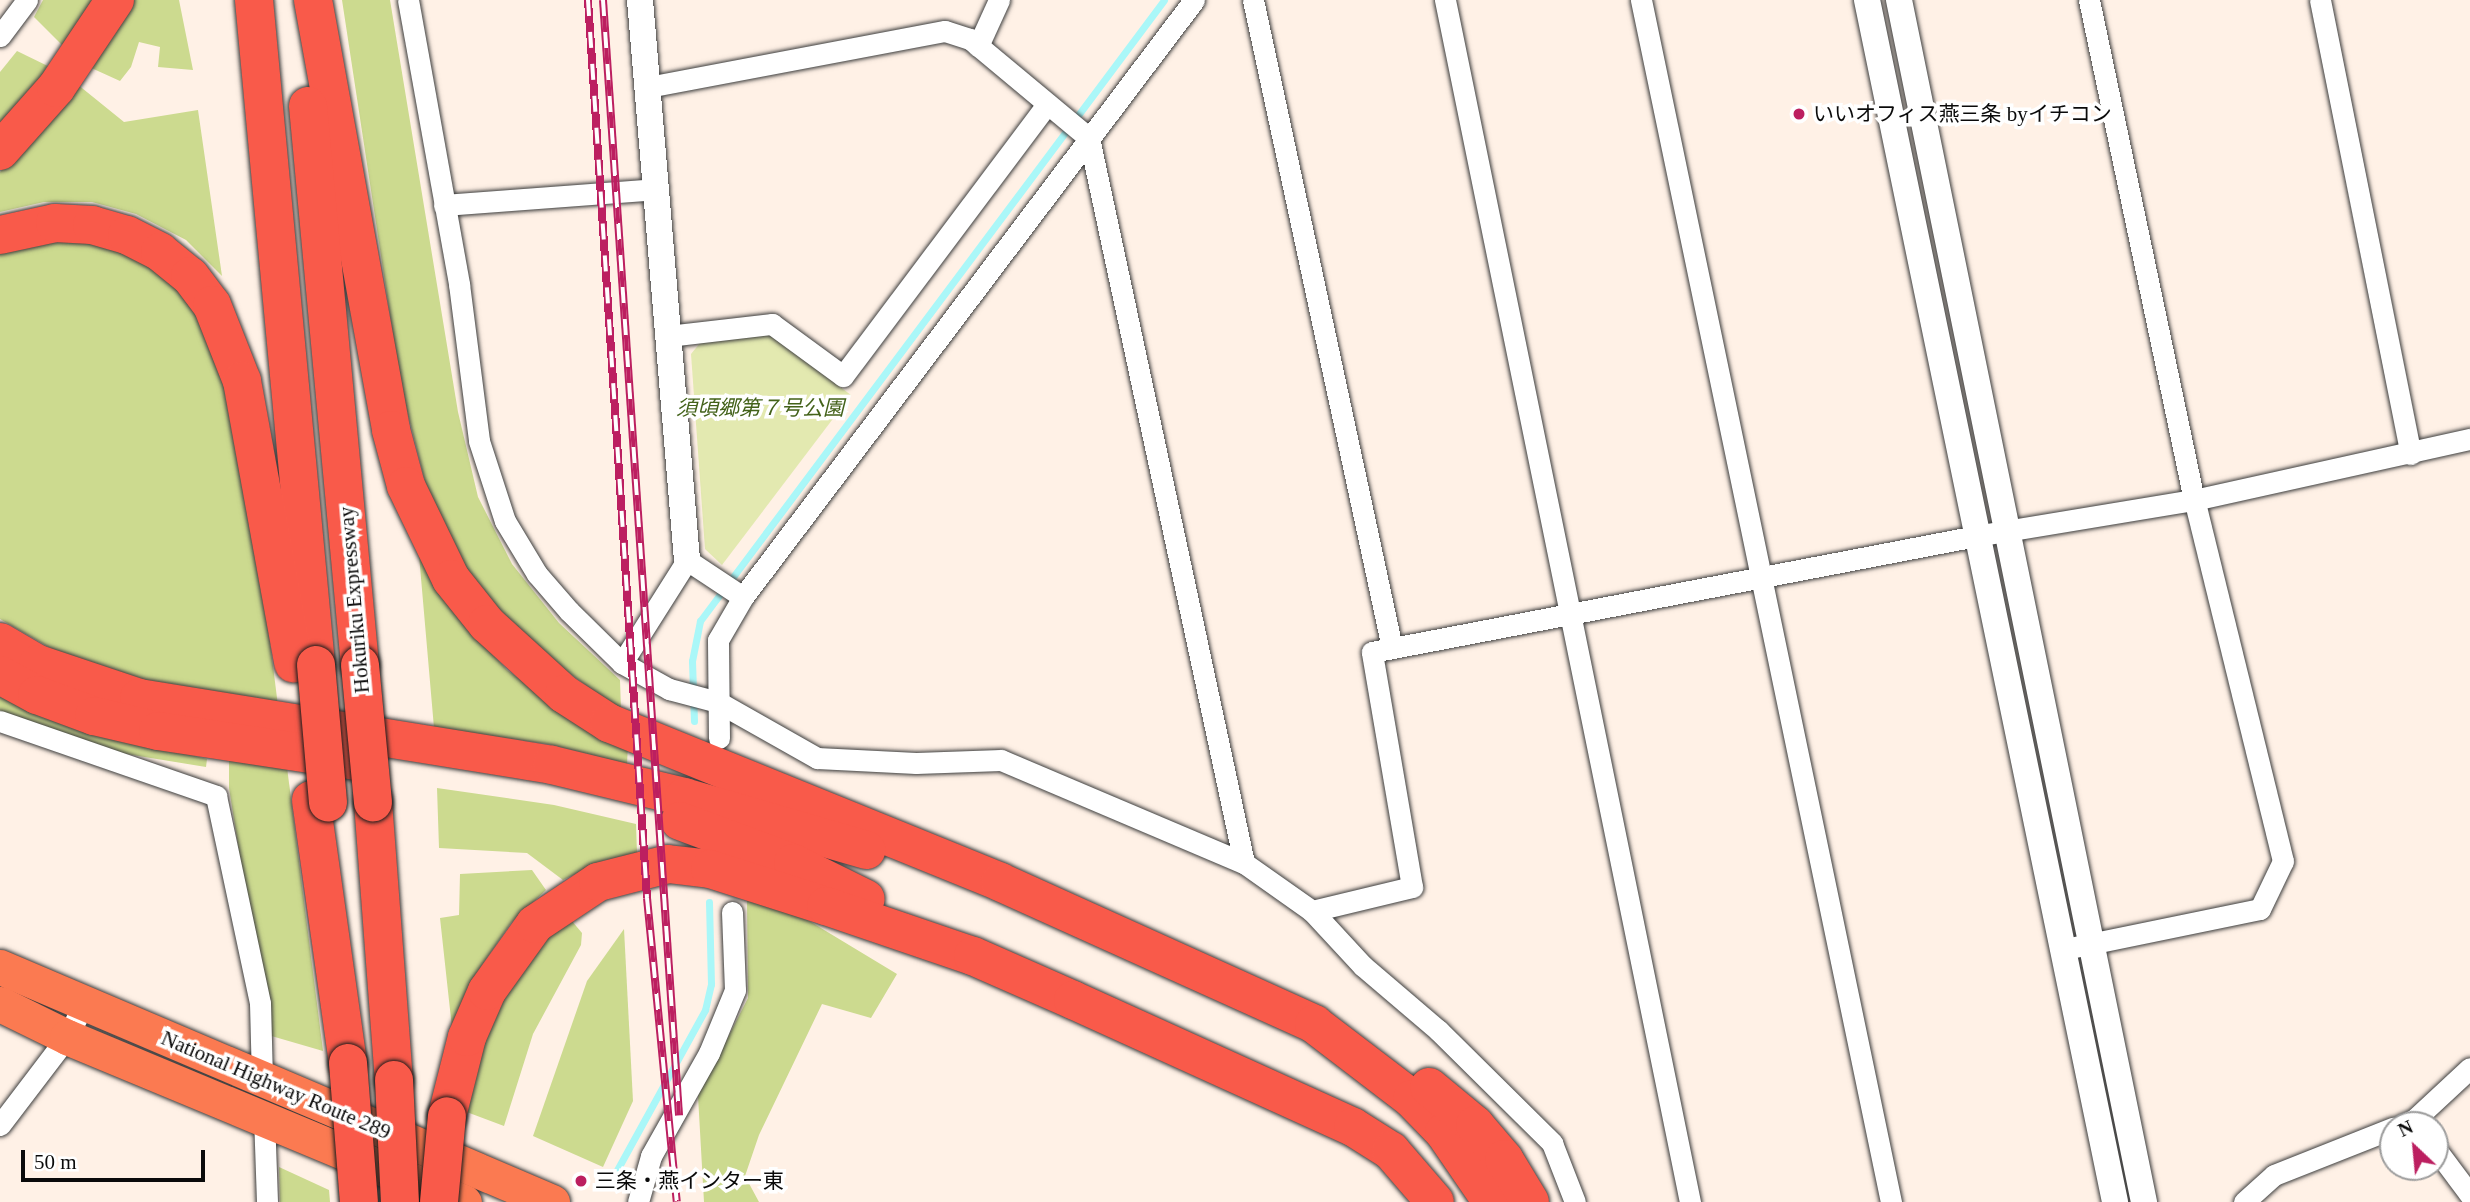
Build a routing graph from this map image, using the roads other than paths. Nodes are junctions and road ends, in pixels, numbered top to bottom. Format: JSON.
{"nodes":[{"id":1,"x":27,"y":0,"type":"edge"},
{"id":2,"x":115,"y":0,"type":"edge"},
{"id":3,"x":254,"y":0,"type":"edge"},
{"id":4,"x":296,"y":0,"type":"edge"},
{"id":5,"x":313,"y":0,"type":"edge"},
{"id":6,"x":408,"y":0,"type":"edge"},
{"id":7,"x":640,"y":0,"type":"edge"},
{"id":8,"x":999,"y":0,"type":"edge"},
{"id":9,"x":1194,"y":0,"type":"edge"},
{"id":10,"x":1253,"y":0,"type":"edge"},
{"id":11,"x":1445,"y":0,"type":"edge"},
{"id":12,"x":1641,"y":0,"type":"edge"},
{"id":13,"x":1867,"y":0,"type":"edge"},
{"id":14,"x":1899,"y":0,"type":"edge"},
{"id":15,"x":2089,"y":0,"type":"edge"},
{"id":16,"x":2320,"y":0,"type":"edge"},
{"id":17,"x":0,"y":36,"type":"edge"},
{"id":18,"x":978,"y":46,"type":"junction"},
{"id":19,"x":648,"y":86,"type":"junction"},
{"id":20,"x":1053,"y":110,"type":"junction"},
{"id":21,"x":1084,"y":133,"type":"junction"},
{"id":22,"x":0,"y":151,"type":"edge"},
{"id":23,"x":657,"y":190,"type":"junction"},
{"id":24,"x":444,"y":205,"type":"junction"},
{"id":25,"x":0,"y":235,"type":"edge"},
{"id":26,"x":668,"y":336,"type":"junction"},
{"id":27,"x":2470,"y":439,"type":"edge"},
{"id":28,"x":2411,"y":454,"type":"junction"},
{"id":29,"x":2194,"y":500,"type":"junction"},
{"id":30,"x":2007,"y":531,"type":"junction"},
{"id":31,"x":1976,"y":537,"type":"junction"},
{"id":32,"x":697,"y":568,"type":"junction"},
{"id":33,"x":1762,"y":577,"type":"junction"},
{"id":34,"x":740,"y":595,"type":"junction"},
{"id":35,"x":1569,"y":614,"type":"junction"},
{"id":36,"x":0,"y":642,"type":"edge"},
{"id":37,"x":1392,"y":648,"type":"junction"},
{"id":38,"x":622,"y":663,"type":"junction"},
{"id":39,"x":305,"y":665,"type":"junction"},
{"id":40,"x":0,"y":675,"type":"edge"},
{"id":41,"x":713,"y":701,"type":"junction"},
{"id":42,"x":0,"y":721,"type":"edge"},
{"id":43,"x":719,"y":738,"type":"dead end"},
{"id":44,"x":1244,"y":863,"type":"junction"},
{"id":45,"x":1000,"y":882,"type":"junction"},
{"id":46,"x":1312,"y":911,"type":"junction"},
{"id":47,"x":732,"y":912,"type":"dead end"},
{"id":48,"x":2092,"y":943,"type":"junction"},
{"id":49,"x":2065,"y":949,"type":"junction"},
{"id":50,"x":972,"y":956,"type":"junction"},
{"id":51,"x":0,"y":967,"type":"edge"},
{"id":52,"x":0,"y":1004,"type":"edge"},
{"id":53,"x":82,"y":1005,"type":"junction"},
{"id":54,"x":1314,"y":1024,"type":"junction"},
{"id":55,"x":67,"y":1037,"type":"junction"},
{"id":56,"x":2470,"y":1068,"type":"edge"},
{"id":57,"x":262,"y":1078,"type":"junction"},
{"id":58,"x":2424,"y":1111,"type":"edge"},
{"id":59,"x":264,"y":1116,"type":"junction"},
{"id":60,"x":0,"y":1125,"type":"edge"},
{"id":61,"x":1353,"y":1128,"type":"junction"},
{"id":62,"x":2379,"y":1134,"type":"edge"},
{"id":63,"x":2449,"y":1167,"type":"edge"},
{"id":64,"x":2470,"y":1195,"type":"edge"},
{"id":65,"x":267,"y":1202,"type":"edge"},
{"id":66,"x":359,"y":1202,"type":"edge"},
{"id":67,"x":400,"y":1202,"type":"edge"},
{"id":68,"x":439,"y":1202,"type":"edge"},
{"id":69,"x":464,"y":1202,"type":"edge"},
{"id":70,"x":552,"y":1202,"type":"edge"},
{"id":71,"x":638,"y":1202,"type":"edge"},
{"id":72,"x":1415,"y":1202,"type":"edge"},
{"id":73,"x":1435,"y":1202,"type":"edge"},
{"id":74,"x":1492,"y":1202,"type":"edge"},
{"id":75,"x":1530,"y":1202,"type":"edge"},
{"id":76,"x":1575,"y":1202,"type":"edge"},
{"id":77,"x":1690,"y":1202,"type":"edge"},
{"id":78,"x":1891,"y":1202,"type":"edge"},
{"id":79,"x":2115,"y":1202,"type":"edge"},
{"id":80,"x":2144,"y":1202,"type":"edge"},
{"id":81,"x":2244,"y":1202,"type":"edge"}],
"edges":[{"from":1,"to":17,"type":"street"},
{"from":2,"to":22,"type":"highway"},
{"from":3,"to":39,"type":"highway","name":"Hokuriku Expressway"},
{"from":4,"to":67,"type":"highway","name":"Hokuriku Expressway","bridge":true},
{"from":5,"to":45,"type":"highway"},
{"from":6,"to":24,"type":"street"},
{"from":7,"to":19,"type":"street"},
{"from":8,"to":18,"type":"street"},
{"from":9,"to":21,"type":"street"},
{"from":10,"to":37,"type":"street"},
{"from":11,"to":35,"type":"street"},
{"from":12,"to":33,"type":"street"},
{"from":13,"to":31,"type":"street"},
{"from":14,"to":30,"type":"street"},
{"from":15,"to":29,"type":"street"},
{"from":16,"to":28,"type":"street"},
{"from":18,"to":19,"type":"street"},
{"from":18,"to":20,"type":"street"},
{"from":19,"to":23,"type":"street"},
{"from":20,"to":21,"type":"street"},
{"from":20,"to":26,"type":"street"},
{"from":21,"to":34,"type":"street"},
{"from":21,"to":44,"type":"street"},
{"from":23,"to":24,"type":"street"},
{"from":23,"to":26,"type":"street"},
{"from":24,"to":38,"type":"street"},
{"from":25,"to":39,"type":"highway"},
{"from":26,"to":32,"type":"street"},
{"from":27,"to":28,"type":"street"},
{"from":28,"to":29,"type":"street"},
{"from":29,"to":30,"type":"street"},
{"from":29,"to":48,"type":"street"},
{"from":30,"to":31,"type":"street"},
{"from":30,"to":48,"type":"street"},
{"from":31,"to":33,"type":"street"},
{"from":31,"to":49,"type":"street"},
{"from":32,"to":34,"type":"street"},
{"from":32,"to":38,"type":"street"},
{"from":33,"to":35,"type":"street"},
{"from":33,"to":78,"type":"street"},
{"from":34,"to":41,"type":"street"},
{"from":35,"to":37,"type":"street"},
{"from":35,"to":77,"type":"street"},
{"from":36,"to":45,"type":"highway"},
{"from":37,"to":46,"type":"street"},
{"from":38,"to":41,"type":"street"},
{"from":39,"to":66,"type":"highway","bridge":true},
{"from":40,"to":50,"type":"highway"},
{"from":41,"to":43,"type":"street"},
{"from":41,"to":44,"type":"street"},
{"from":42,"to":57,"type":"street"},
{"from":44,"to":46,"type":"street"},
{"from":45,"to":54,"type":"highway"},
{"from":46,"to":76,"type":"street"},
{"from":47,"to":71,"type":"street"},
{"from":48,"to":49,"type":"street"},
{"from":48,"to":80,"type":"street"},
{"from":49,"to":79,"type":"street"},
{"from":50,"to":61,"type":"highway"},
{"from":50,"to":68,"type":"highway","bridge":true},
{"from":51,"to":53,"type":"highway","name":"National Highway Route 289"},
{"from":52,"to":55,"type":"highway","name":"National Highway Route 289"},
{"from":53,"to":55,"type":"street"},
{"from":53,"to":57,"type":"highway","name":"National Highway Route 289"},
{"from":54,"to":74,"type":"highway"},
{"from":54,"to":75,"type":"highway"},
{"from":55,"to":59,"type":"highway","name":"National Highway Route 289"},
{"from":55,"to":60,"type":"street"},
{"from":56,"to":58,"type":"street"},
{"from":57,"to":70,"type":"highway","name":"National Highway Route 289"},
{"from":59,"to":65,"type":"street"},
{"from":59,"to":69,"type":"highway","name":"National Highway Route 289"},
{"from":61,"to":72,"type":"highway"},
{"from":61,"to":73,"type":"highway"},
{"from":62,"to":81,"type":"street"},
{"from":63,"to":64,"type":"street"}]}
